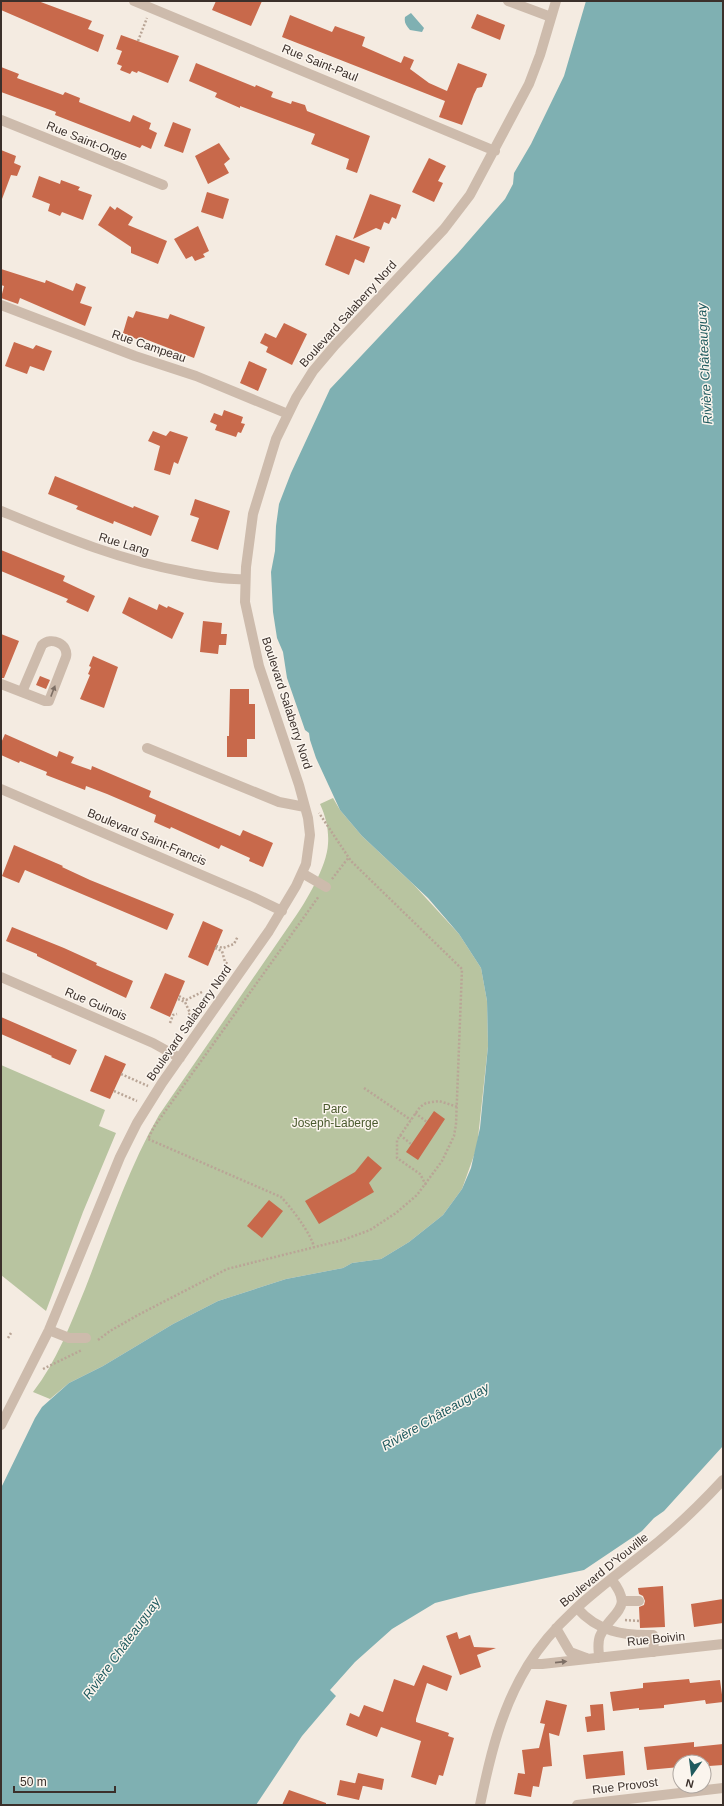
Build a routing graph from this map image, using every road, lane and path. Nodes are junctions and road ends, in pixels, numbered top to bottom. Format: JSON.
{"nodes":[{"id":1,"x":134,"y":1,"type":"edge"},
{"id":2,"x":508,"y":1,"type":"edge"},
{"id":3,"x":556,"y":1,"type":"edge"},
{"id":4,"x":151,"y":8,"type":"junction"},
{"id":5,"x":551,"y":17,"type":"junction"},
{"id":6,"x":138,"y":41,"type":"dead end"},
{"id":7,"x":1,"y":120,"type":"edge"},
{"id":8,"x":495,"y":151,"type":"junction"},
{"id":9,"x":163,"y":186,"type":"dead end"},
{"id":10,"x":1,"y":305,"type":"edge"},
{"id":11,"x":288,"y":414,"type":"junction"},
{"id":12,"x":1,"y":511,"type":"edge"},
{"id":13,"x":245,"y":579,"type":"junction"},
{"id":14,"x":1,"y":684,"type":"edge"},
{"id":15,"x":22,"y":692,"type":"junction"},
{"id":16,"x":147,"y":748,"type":"dead end"},
{"id":17,"x":1,"y":789,"type":"edge"},
{"id":18,"x":305,"y":807,"type":"junction"},
{"id":19,"x":328,"y":825,"type":"dead end"},
{"id":20,"x":349,"y":857,"type":"junction"},
{"id":21,"x":345,"y":861,"type":"dead end"},
{"id":22,"x":302,"y":873,"type":"junction"},
{"id":23,"x":326,"y":887,"type":"dead end"},
{"id":24,"x":282,"y":911,"type":"junction"},
{"id":25,"x":298,"y":923,"type":"dead end"},
{"id":26,"x":238,"y":936,"type":"dead end"},
{"id":27,"x":229,"y":965,"type":"dead end"},
{"id":28,"x":1,"y":977,"type":"edge"},
{"id":29,"x":202,"y":992,"type":"dead end"},
{"id":30,"x":177,"y":1014,"type":"dead end"},
{"id":31,"x":187,"y":1018,"type":"dead end"},
{"id":32,"x":170,"y":1023,"type":"dead end"},
{"id":33,"x":180,"y":1058,"type":"junction"},
{"id":34,"x":121,"y":1074,"type":"dead end"},
{"id":35,"x":364,"y":1088,"type":"dead end"},
{"id":36,"x":158,"y":1090,"type":"junction"},
{"id":37,"x":114,"y":1091,"type":"dead end"},
{"id":38,"x":147,"y":1106,"type":"junction"},
{"id":39,"x":458,"y":1107,"type":"junction"},
{"id":40,"x":415,"y":1113,"type":"junction"},
{"id":41,"x":410,"y":1120,"type":"junction"},
{"id":42,"x":427,"y":1122,"type":"dead end"},
{"id":43,"x":400,"y":1136,"type":"junction"},
{"id":44,"x":411,"y":1144,"type":"dead end"},
{"id":45,"x":426,"y":1185,"type":"junction"},
{"id":46,"x":314,"y":1248,"type":"junction"},
{"id":47,"x":49,"y":1330,"type":"junction"},
{"id":48,"x":11,"y":1333,"type":"dead end"},
{"id":49,"x":8,"y":1338,"type":"dead end"},
{"id":50,"x":90,"y":1343,"type":"junction"},
{"id":51,"x":52,"y":1364,"type":"dead end"},
{"id":52,"x":1,"y":1425,"type":"edge"},
{"id":53,"x":723,"y":1480,"type":"edge"},
{"id":54,"x":611,"y":1579,"type":"junction"},
{"id":55,"x":622,"y":1601,"type":"junction"},
{"id":56,"x":639,"y":1601,"type":"dead end"},
{"id":57,"x":576,"y":1608,"type":"junction"},
{"id":58,"x":556,"y":1628,"type":"junction"},
{"id":59,"x":605,"y":1628,"type":"junction"},
{"id":60,"x":723,"y":1644,"type":"edge"},
{"id":61,"x":654,"y":1652,"type":"junction"},
{"id":62,"x":596,"y":1658,"type":"junction"},
{"id":63,"x":529,"y":1664,"type":"junction"},
{"id":64,"x":723,"y":1788,"type":"edge"},
{"id":65,"x":480,"y":1805,"type":"edge"},
{"id":66,"x":577,"y":1805,"type":"edge"}],
"edges":[{"from":1,"to":4,"type":"street","name":"Rue Saint-Paul"},
{"from":2,"to":5,"type":"street"},
{"from":3,"to":5,"type":"street","name":"Boulevard Salaberry Nord"},
{"from":4,"to":6,"type":"path"},
{"from":4,"to":8,"type":"street","name":"Rue Saint-Paul"},
{"from":5,"to":8,"type":"street","name":"Boulevard Salaberry Nord"},
{"from":7,"to":9,"type":"street","name":"Rue Saint-Onge"},
{"from":8,"to":11,"type":"street","name":"Boulevard Salaberry Nord"},
{"from":10,"to":11,"type":"street","name":"Rue Campeau"},
{"from":11,"to":13,"type":"street","name":"Boulevard Salaberry Nord"},
{"from":12,"to":13,"type":"street","name":"Rue Lang"},
{"from":13,"to":18,"type":"street","name":"Boulevard Salaberry Nord"},
{"from":14,"to":15,"type":"street"},
{"from":15,"to":15,"type":"street","one_way":true},
{"from":16,"to":18,"type":"street"},
{"from":17,"to":24,"type":"street","name":"Boulevard Saint-Francis"},
{"from":18,"to":22,"type":"street","name":"Boulevard Salaberry Nord"},
{"from":19,"to":20,"type":"path"},
{"from":20,"to":21,"type":"path"},
{"from":20,"to":39,"type":"path"},
{"from":22,"to":23,"type":"street"},
{"from":22,"to":24,"type":"street","name":"Boulevard Salaberry Nord"},
{"from":24,"to":33,"type":"street","name":"Boulevard Salaberry Nord"},
{"from":25,"to":46,"type":"path"},
{"from":26,"to":27,"type":"path"},
{"from":28,"to":33,"type":"street","name":"Rue Guinois"},
{"from":29,"to":31,"type":"path"},
{"from":30,"to":32,"type":"path"},
{"from":33,"to":36,"type":"street","name":"Boulevard Salaberry Nord"},
{"from":34,"to":36,"type":"path"},
{"from":35,"to":41,"type":"path"},
{"from":36,"to":38,"type":"street","name":"Boulevard Salaberry Nord"},
{"from":37,"to":38,"type":"path"},
{"from":38,"to":47,"type":"street","name":"Boulevard Salaberry Nord"},
{"from":39,"to":40,"type":"path"},
{"from":39,"to":45,"type":"path"},
{"from":40,"to":41,"type":"path"},
{"from":40,"to":42,"type":"path"},
{"from":41,"to":43,"type":"path"},
{"from":43,"to":44,"type":"path"},
{"from":43,"to":45,"type":"path"},
{"from":45,"to":46,"type":"path"},
{"from":46,"to":50,"type":"path"},
{"from":47,"to":50,"type":"street"},
{"from":47,"to":52,"type":"street","name":"Boulevard Salaberry Nord"},
{"from":48,"to":49,"type":"path"},
{"from":50,"to":51,"type":"path"},
{"from":53,"to":54,"type":"street","name":"Boulevard D'Youville"},
{"from":54,"to":55,"type":"street"},
{"from":54,"to":57,"type":"street","name":"Boulevard D'Youville"},
{"from":55,"to":56,"type":"street"},
{"from":55,"to":59,"type":"street"},
{"from":57,"to":58,"type":"street","name":"Boulevard D'Youville"},
{"from":57,"to":59,"type":"street"},
{"from":58,"to":62,"type":"street","name":"Rue Boivin"},
{"from":58,"to":63,"type":"street","name":"Boulevard D'Youville"},
{"from":59,"to":61,"type":"street"},
{"from":59,"to":62,"type":"street"},
{"from":60,"to":61,"type":"street","name":"Rue Boivin"},
{"from":61,"to":62,"type":"street","name":"Rue Boivin"},
{"from":63,"to":62,"type":"street","name":"Rue Boivin","one_way":true},
{"from":63,"to":65,"type":"street","name":"Boulevard D'Youville"},
{"from":64,"to":66,"type":"street","name":"Rue Provost"}]}
